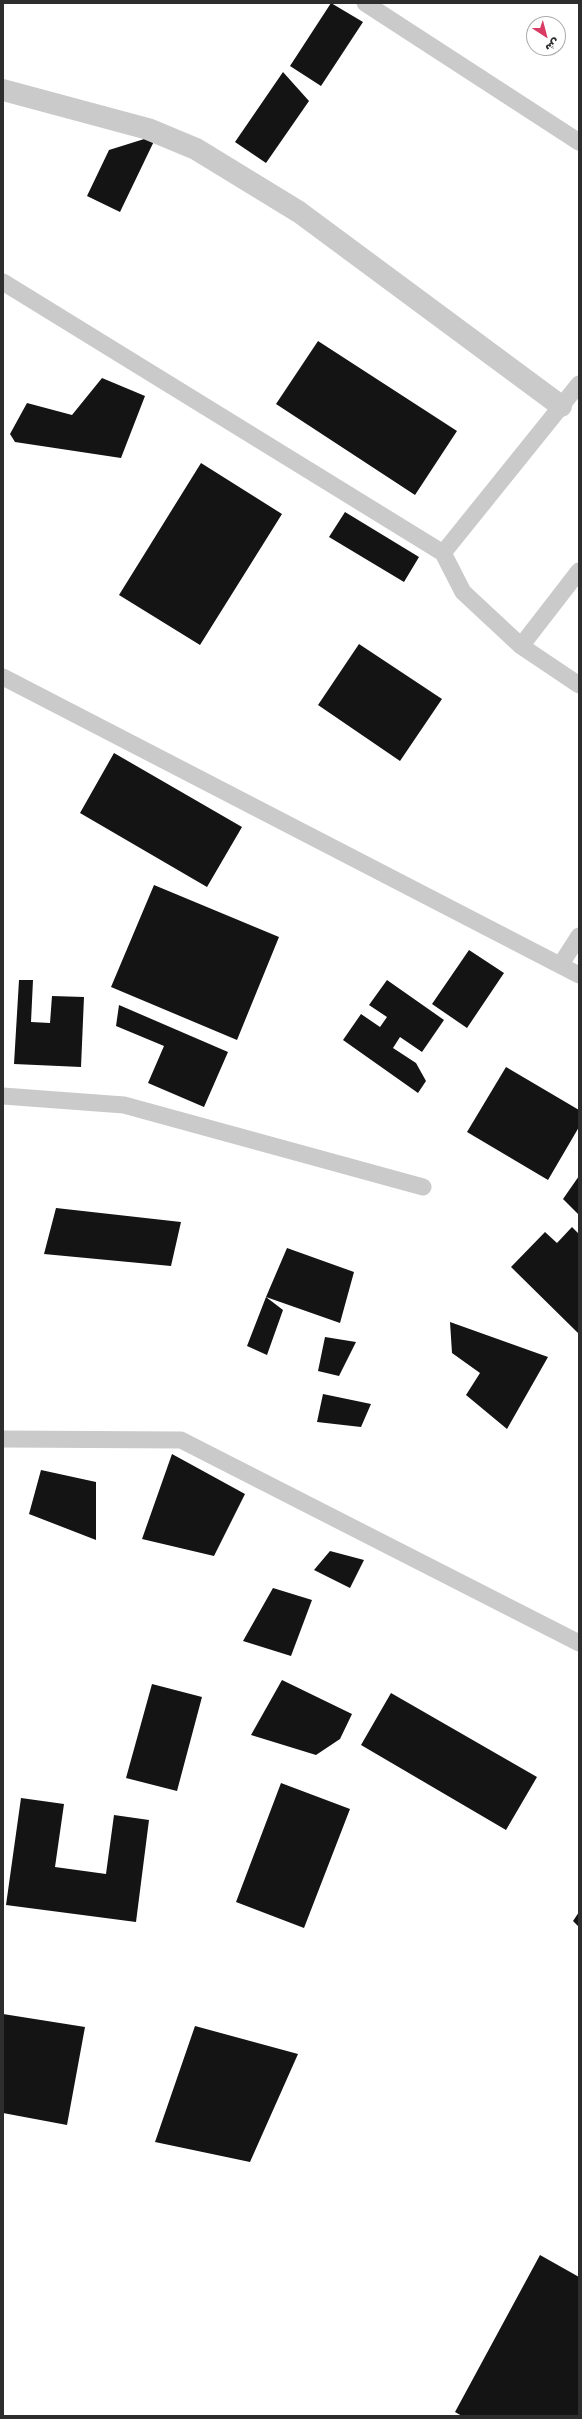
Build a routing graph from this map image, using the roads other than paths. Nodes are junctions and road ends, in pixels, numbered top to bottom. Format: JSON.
{"nodes":[{"id":1,"x":365,"y":3,"type":"edge"},
{"id":2,"x":3,"y":90,"type":"edge"},
{"id":3,"x":579,"y":142,"type":"edge"},
{"id":4,"x":3,"y":282,"type":"edge"},
{"id":5,"x":579,"y":384,"type":"edge"},
{"id":6,"x":561,"y":406,"type":"junction"},
{"id":7,"x":443,"y":553,"type":"junction"},
{"id":8,"x":579,"y":571,"type":"edge"},
{"id":9,"x":521,"y":646,"type":"junction"},
{"id":10,"x":3,"y":677,"type":"edge"},
{"id":11,"x":579,"y":685,"type":"edge"},
{"id":12,"x":579,"y":936,"type":"edge"},
{"id":13,"x":561,"y":964,"type":"junction"},
{"id":14,"x":579,"y":975,"type":"edge"},
{"id":15,"x":3,"y":1096,"type":"edge"},
{"id":16,"x":423,"y":1187,"type":"dead end"},
{"id":17,"x":3,"y":1439,"type":"edge"},
{"id":18,"x":579,"y":1643,"type":"edge"}],
"edges":[{"from":1,"to":3,"type":"lane"},
{"from":2,"to":6,"type":"street"},
{"from":4,"to":7,"type":"lane"},
{"from":5,"to":6,"type":"lane"},
{"from":6,"to":7,"type":"lane"},
{"from":7,"to":9,"type":"lane"},
{"from":8,"to":9,"type":"lane"},
{"from":9,"to":11,"type":"lane"},
{"from":10,"to":13,"type":"lane"},
{"from":12,"to":13,"type":"lane"},
{"from":13,"to":14,"type":"lane"},
{"from":15,"to":16,"type":"lane"},
{"from":17,"to":18,"type":"lane"}]}
